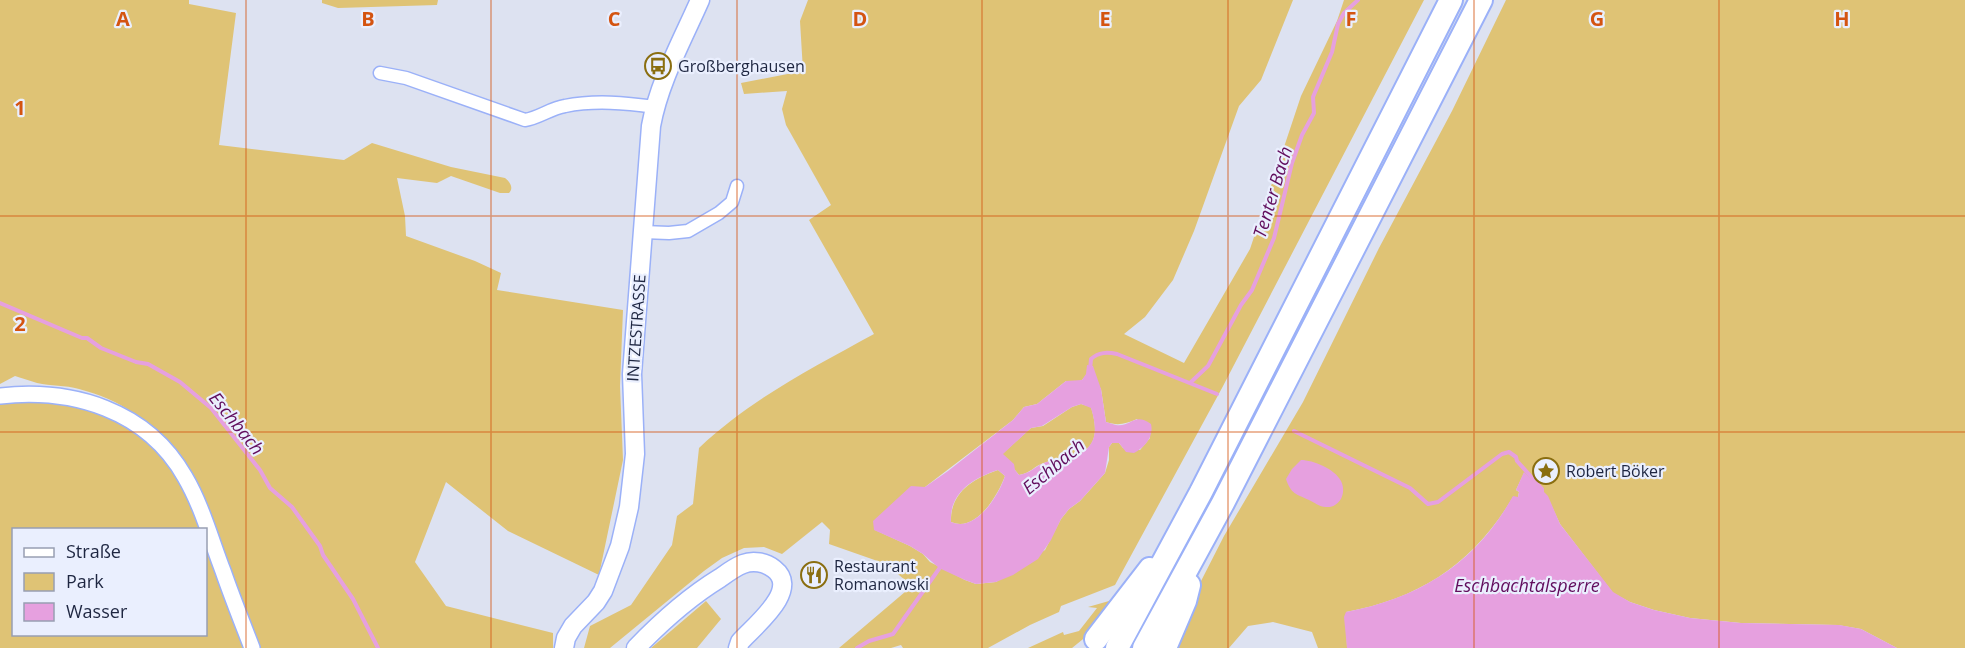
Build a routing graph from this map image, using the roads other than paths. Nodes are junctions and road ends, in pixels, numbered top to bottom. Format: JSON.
{"nodes":[{"id":1,"x":700,"y":0,"type":"edge"},
{"id":2,"x":1451,"y":0,"type":"edge"},
{"id":3,"x":1481,"y":0,"type":"edge"},
{"id":4,"x":380,"y":73,"type":"dead end"},
{"id":5,"x":655,"y":106,"type":"junction"},
{"id":6,"x":737,"y":186,"type":"dead end"},
{"id":7,"x":643,"y":232,"type":"junction"},
{"id":8,"x":0,"y":396,"type":"edge"},
{"id":9,"x":206,"y":528,"type":"edge"},
{"id":10,"x":207,"y":530,"type":"edge"},
{"id":11,"x":1175,"y":542,"type":"junction"},
{"id":12,"x":1197,"y":549,"type":"junction"},
{"id":13,"x":1096,"y":639,"type":"dead end"},
{"id":14,"x":735,"y":646,"type":"edge"},
{"id":15,"x":252,"y":648,"type":"edge"},
{"id":16,"x":564,"y":648,"type":"edge"},
{"id":17,"x":636,"y":648,"type":"edge"},
{"id":18,"x":1117,"y":648,"type":"edge"},
{"id":19,"x":1144,"y":648,"type":"edge"},
{"id":20,"x":1165,"y":648,"type":"edge"}],
"edges":[{"from":1,"to":5,"type":"main road","name":"INTZESTRASSE"},
{"from":2,"to":11,"type":"highway"},
{"from":3,"to":12,"type":"highway"},
{"from":4,"to":5,"type":"street"},
{"from":5,"to":7,"type":"main road","name":"INTZESTRASSE"},
{"from":6,"to":7,"type":"street"},
{"from":7,"to":16,"type":"main road","name":"INTZESTRASSE"},
{"from":8,"to":9,"type":"street"},
{"from":10,"to":15,"type":"street"},
{"from":11,"to":13,"type":"highway"},
{"from":11,"to":18,"type":"highway"},
{"from":12,"to":19,"type":"highway"},
{"from":12,"to":20,"type":"highway"},
{"from":14,"to":17,"type":"main road"}]}
